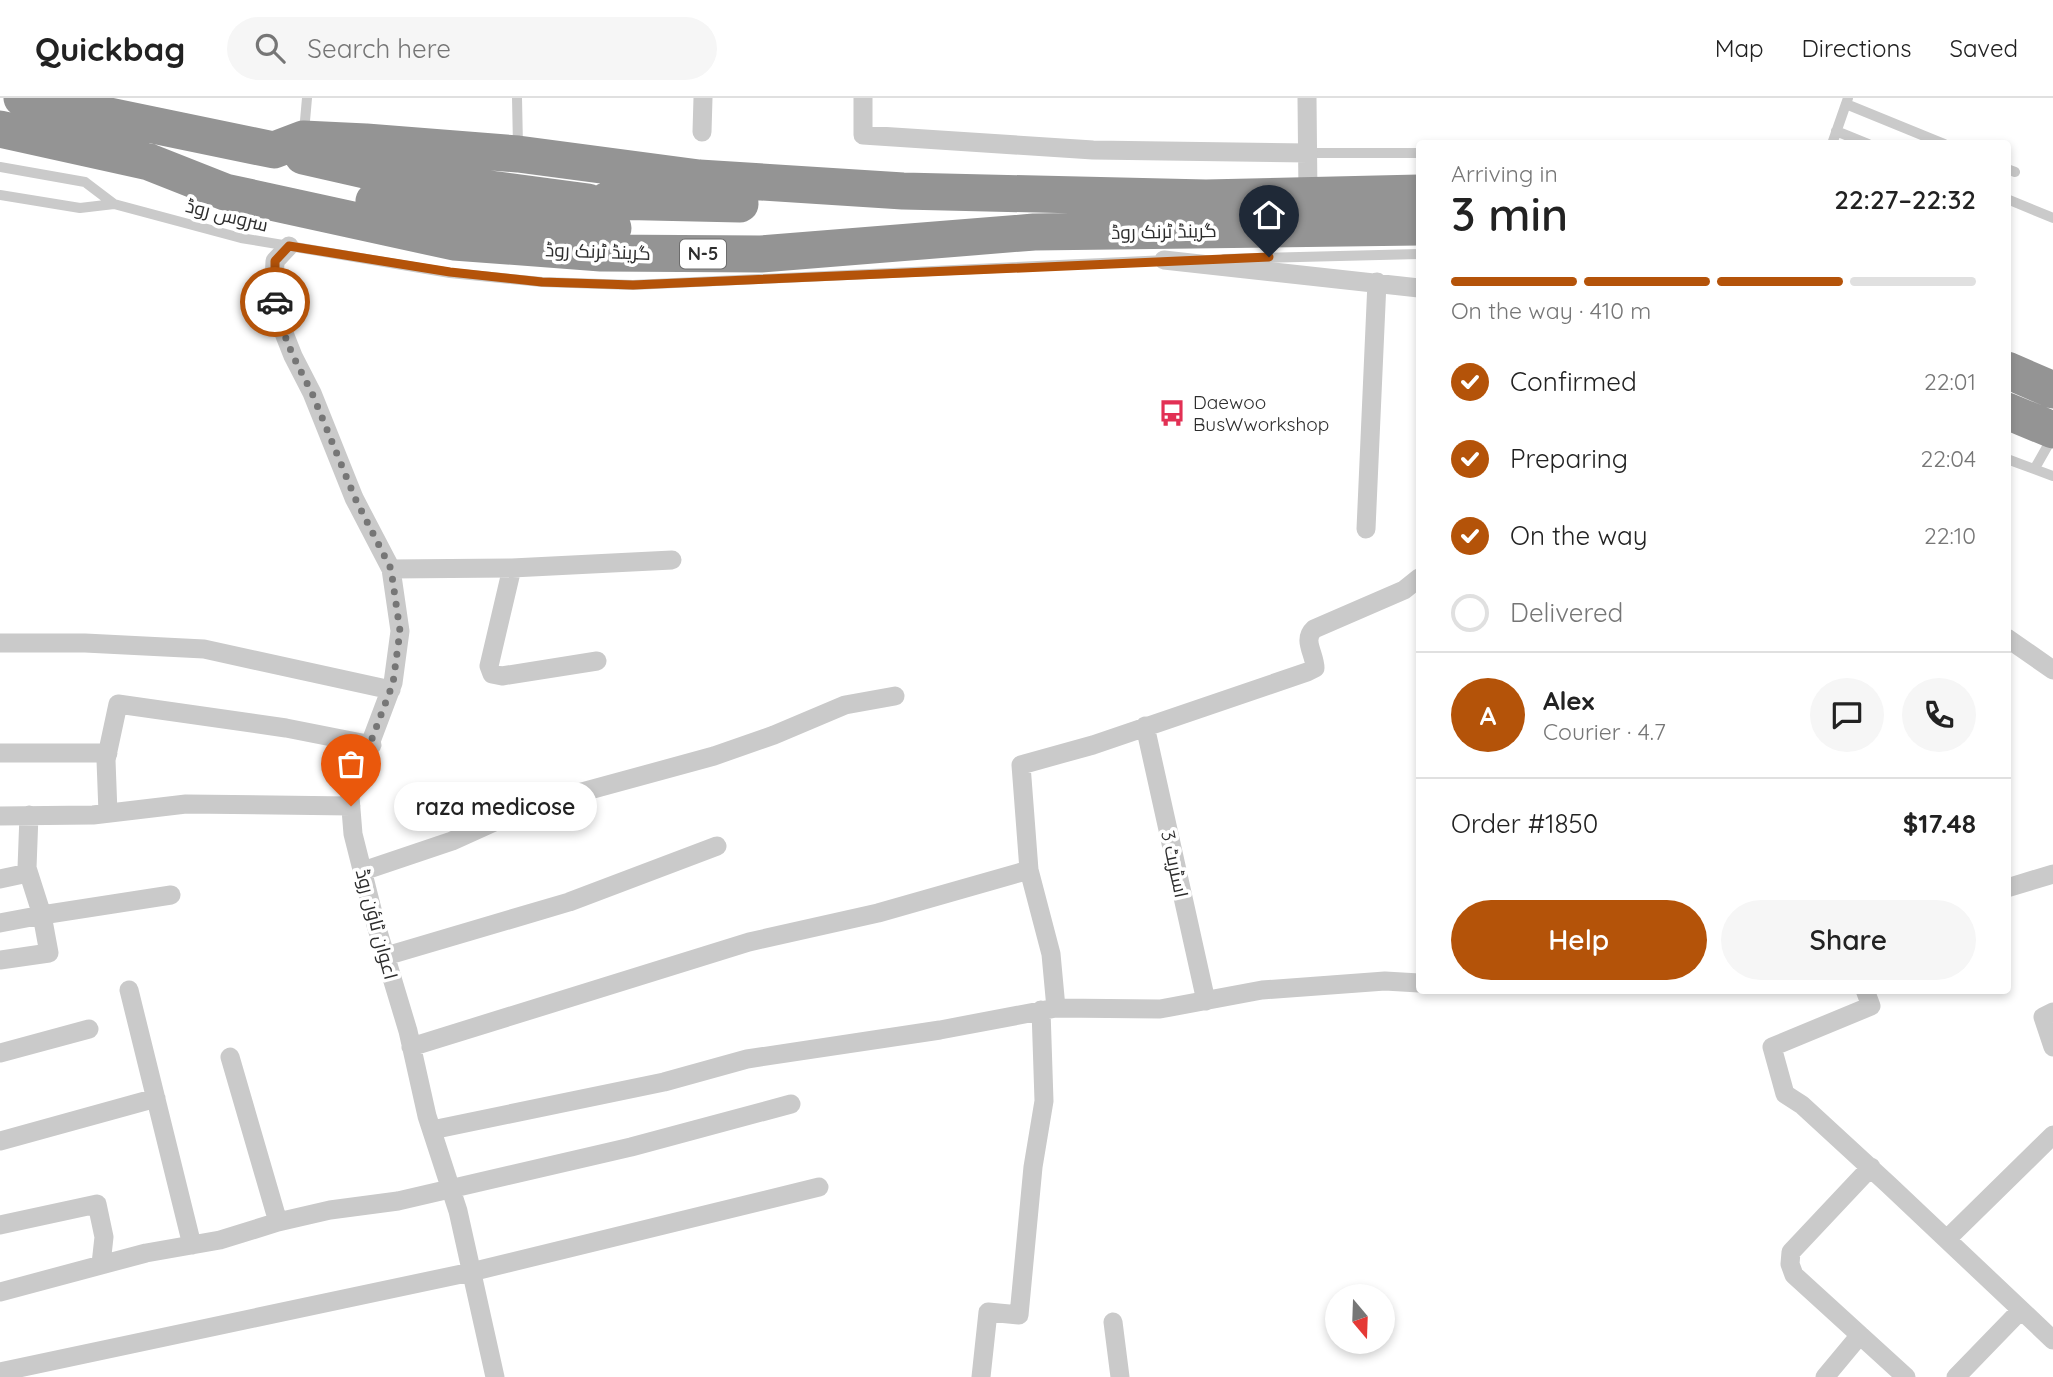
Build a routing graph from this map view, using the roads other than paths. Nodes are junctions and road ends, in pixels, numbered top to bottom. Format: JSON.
{"nodes":[{"id":1,"x":22,"y":98,"type":"edge"},
{"id":2,"x":307,"y":98,"type":"edge"},
{"id":3,"x":517,"y":98,"type":"edge"},
{"id":4,"x":703,"y":98,"type":"edge"},
{"id":5,"x":863,"y":98,"type":"edge"},
{"id":6,"x":1307,"y":98,"type":"edge"},
{"id":7,"x":1847,"y":101,"type":"edge"},
{"id":8,"x":0,"y":129,"type":"edge"},
{"id":9,"x":1836,"y":131,"type":"junction"},
{"id":10,"x":702,"y":132,"type":"dead end"},
{"id":11,"x":1833,"y":140,"type":"edge"},
{"id":12,"x":1858,"y":140,"type":"edge"},
{"id":13,"x":1935,"y":140,"type":"edge"},
{"id":14,"x":288,"y":145,"type":"junction"},
{"id":15,"x":1308,"y":153,"type":"junction"},
{"id":16,"x":1416,"y":153,"type":"edge"},
{"id":17,"x":519,"y":154,"type":"junction"},
{"id":18,"x":149,"y":162,"type":"junction"},
{"id":19,"x":0,"y":167,"type":"edge"},
{"id":20,"x":904,"y":191,"type":"junction"},
{"id":21,"x":1416,"y":193,"type":"edge"},
{"id":22,"x":0,"y":195,"type":"edge"},
{"id":23,"x":1308,"y":195,"type":"junction"},
{"id":24,"x":2011,"y":201,"type":"edge"},
{"id":25,"x":114,"y":204,"type":"junction"},
{"id":26,"x":2053,"y":218,"type":"edge"},
{"id":27,"x":1416,"y":227,"type":"edge"},
{"id":28,"x":1034,"y":232,"type":"junction"},
{"id":29,"x":289,"y":246,"type":"junction"},
{"id":30,"x":1416,"y":254,"type":"edge"},
{"id":31,"x":1164,"y":260,"type":"junction"},
{"id":32,"x":1377,"y":282,"type":"junction"},
{"id":33,"x":1416,"y":288,"type":"edge"},
{"id":34,"x":2011,"y":413,"type":"edge"},
{"id":35,"x":2053,"y":433,"type":"edge"},
{"id":36,"x":2011,"y":460,"type":"edge"},
{"id":37,"x":2035,"y":468,"type":"junction"},
{"id":38,"x":2053,"y":476,"type":"edge"},
{"id":39,"x":1366,"y":528,"type":"dead end"},
{"id":40,"x":672,"y":560,"type":"dead end"},
{"id":41,"x":512,"y":568,"type":"junction"},
{"id":42,"x":391,"y":569,"type":"junction"},
{"id":43,"x":1416,"y":580,"type":"edge"},
{"id":44,"x":2011,"y":641,"type":"edge"},
{"id":45,"x":0,"y":643,"type":"edge"},
{"id":46,"x":597,"y":661,"type":"dead end"},
{"id":47,"x":2053,"y":670,"type":"edge"},
{"id":48,"x":391,"y":690,"type":"junction"},
{"id":49,"x":895,"y":696,"type":"dead end"},
{"id":50,"x":1145,"y":726,"type":"junction"},
{"id":51,"x":372,"y":745,"type":"junction"},
{"id":52,"x":0,"y":752,"type":"edge"},
{"id":53,"x":108,"y":753,"type":"junction"},
{"id":54,"x":351,"y":806,"type":"junction"},
{"id":55,"x":108,"y":813,"type":"junction"},
{"id":56,"x":29,"y":815,"type":"junction"},
{"id":57,"x":0,"y":816,"type":"edge"},
{"id":58,"x":717,"y":846,"type":"dead end"},
{"id":59,"x":1029,"y":870,"type":"junction"},
{"id":60,"x":363,"y":871,"type":"junction"},
{"id":61,"x":28,"y":873,"type":"junction"},
{"id":62,"x":2053,"y":874,"type":"edge"},
{"id":63,"x":0,"y":879,"type":"edge"},
{"id":64,"x":2011,"y":887,"type":"edge"},
{"id":65,"x":171,"y":895,"type":"dead end"},
{"id":66,"x":42,"y":915,"type":"junction"},
{"id":67,"x":0,"y":923,"type":"edge"},
{"id":68,"x":386,"y":956,"type":"junction"},
{"id":69,"x":0,"y":960,"type":"edge"},
{"id":70,"x":1416,"y":983,"type":"edge"},
{"id":71,"x":130,"y":990,"type":"dead end"},
{"id":72,"x":1866,"y":994,"type":"edge"},
{"id":73,"x":1206,"y":1001,"type":"junction"},
{"id":74,"x":1049,"y":1009,"type":"junction"},
{"id":75,"x":2053,"y":1012,"type":"edge"},
{"id":76,"x":89,"y":1029,"type":"dead end"},
{"id":77,"x":411,"y":1047,"type":"junction"},
{"id":78,"x":2053,"y":1047,"type":"edge"},
{"id":79,"x":0,"y":1053,"type":"edge"},
{"id":80,"x":230,"y":1057,"type":"dead end"},
{"id":81,"x":156,"y":1098,"type":"junction"},
{"id":82,"x":791,"y":1104,"type":"dead end"},
{"id":83,"x":432,"y":1130,"type":"junction"},
{"id":84,"x":2053,"y":1135,"type":"edge"},
{"id":85,"x":0,"y":1141,"type":"edge"},
{"id":86,"x":1871,"y":1167,"type":"junction"},
{"id":87,"x":819,"y":1187,"type":"dead end"},
{"id":88,"x":451,"y":1189,"type":"junction"},
{"id":89,"x":278,"y":1222,"type":"junction"},
{"id":90,"x":0,"y":1224,"type":"edge"},
{"id":91,"x":1947,"y":1239,"type":"junction"},
{"id":92,"x":192,"y":1245,"type":"junction"},
{"id":93,"x":102,"y":1264,"type":"junction"},
{"id":94,"x":471,"y":1272,"type":"junction"},
{"id":95,"x":0,"y":1292,"type":"edge"},
{"id":96,"x":2021,"y":1310,"type":"junction"},
{"id":97,"x":1113,"y":1322,"type":"dead end"},
{"id":98,"x":1860,"y":1335,"type":"junction"},
{"id":99,"x":2053,"y":1340,"type":"edge"},
{"id":100,"x":0,"y":1371,"type":"edge"},
{"id":101,"x":495,"y":1377,"type":"edge"},
{"id":102,"x":981,"y":1377,"type":"edge"},
{"id":103,"x":1120,"y":1377,"type":"edge"},
{"id":104,"x":1825,"y":1377,"type":"edge"},
{"id":105,"x":1906,"y":1377,"type":"edge"},
{"id":106,"x":1956,"y":1377,"type":"edge"}],
"edges":[{"from":1,"to":14,"type":"highway","name":"گرینڈ ٹرنک روڈ"},
{"from":2,"to":14,"type":"lane"},
{"from":3,"to":17,"type":"lane"},
{"from":4,"to":10,"type":"street"},
{"from":5,"to":15,"type":"street"},
{"from":6,"to":15,"type":"street"},
{"from":7,"to":9,"type":"lane"},
{"from":7,"to":13,"type":"lane"},
{"from":8,"to":18,"type":"highway","name":"گرینڈ ٹرنک روڈ","number":"N-5"},
{"from":9,"to":11,"type":"lane"},
{"from":9,"to":12,"type":"lane"},
{"from":14,"to":17,"type":"highway","name":"گرینڈ ٹرنک روڈ"},
{"from":14,"to":18,"type":"highway"},
{"from":15,"to":16,"type":"lane"},
{"from":15,"to":23,"type":"street"},
{"from":17,"to":20,"type":"highway","name":"گرینڈ ٹرنک روڈ"},
{"from":18,"to":28,"type":"highway","name":"گرینڈ ٹرنک روڈ","number":"N-5"},
{"from":19,"to":25,"type":"lane","name":"سروس روڈ"},
{"from":20,"to":23,"type":"highway","name":"گرینڈ ٹرنک روڈ"},
{"from":20,"to":28,"type":"highway"},
{"from":21,"to":23,"type":"highway","name":"گرینڈ ٹرنک روڈ"},
{"from":22,"to":25,"type":"lane"},
{"from":24,"to":26,"type":"lane"},
{"from":25,"to":29,"type":"lane","name":"سروس روڈ"},
{"from":27,"to":28,"type":"highway","name":"گرینڈ ٹرنک روڈ","number":"N-5"},
{"from":29,"to":31,"type":"lane","name":"سروس روڈ"},
{"from":29,"to":42,"type":"street","name":"اعوان ٹاؤن روڈ"},
{"from":30,"to":31,"type":"lane","name":"سروس روڈ"},
{"from":31,"to":32,"type":"street"},
{"from":32,"to":33,"type":"street"},
{"from":32,"to":39,"type":"street"},
{"from":34,"to":35,"type":"highway"},
{"from":35,"to":37,"type":"lane"},
{"from":36,"to":37,"type":"lane"},
{"from":37,"to":38,"type":"lane"},
{"from":40,"to":41,"type":"street"},
{"from":41,"to":42,"type":"street"},
{"from":41,"to":46,"type":"street"},
{"from":42,"to":48,"type":"street","name":"اعوان ٹاؤن روڈ"},
{"from":43,"to":50,"type":"street"},
{"from":44,"to":47,"type":"street"},
{"from":45,"to":48,"type":"street"},
{"from":48,"to":51,"type":"street","name":"اعوان ٹاؤن روڈ"},
{"from":49,"to":60,"type":"street"},
{"from":50,"to":59,"type":"street"},
{"from":50,"to":73,"type":"street","name":"اسٹریٹ 3"},
{"from":51,"to":53,"type":"street"},
{"from":51,"to":54,"type":"street","name":"اعوان ٹاؤن روڈ"},
{"from":52,"to":53,"type":"street"},
{"from":53,"to":55,"type":"street"},
{"from":54,"to":55,"type":"street"},
{"from":54,"to":60,"type":"street","name":"اعوان ٹاؤن روڈ"},
{"from":55,"to":56,"type":"street"},
{"from":56,"to":57,"type":"street"},
{"from":56,"to":61,"type":"street"},
{"from":58,"to":68,"type":"street"},
{"from":59,"to":74,"type":"street"},
{"from":59,"to":77,"type":"street"},
{"from":60,"to":68,"type":"street","name":"اعوان ٹاؤن روڈ"},
{"from":61,"to":63,"type":"street"},
{"from":61,"to":66,"type":"street"},
{"from":62,"to":64,"type":"street"},
{"from":65,"to":66,"type":"street"},
{"from":66,"to":67,"type":"street"},
{"from":66,"to":69,"type":"street"},
{"from":68,"to":77,"type":"street","name":"اعوان ٹاؤن روڈ"},
{"from":70,"to":73,"type":"street"},
{"from":71,"to":81,"type":"street"},
{"from":72,"to":86,"type":"street"},
{"from":73,"to":74,"type":"street"},
{"from":74,"to":83,"type":"street"},
{"from":74,"to":102,"type":"street"},
{"from":75,"to":78,"type":"street"},
{"from":76,"to":79,"type":"street"},
{"from":77,"to":83,"type":"street","name":"اعوان ٹاؤن روڈ"},
{"from":80,"to":89,"type":"street"},
{"from":81,"to":85,"type":"street"},
{"from":81,"to":92,"type":"street"},
{"from":82,"to":88,"type":"street"},
{"from":83,"to":88,"type":"street","name":"اعوان ٹاؤن روڈ"},
{"from":84,"to":91,"type":"street"},
{"from":86,"to":91,"type":"street"},
{"from":86,"to":98,"type":"street"},
{"from":87,"to":94,"type":"street"},
{"from":88,"to":89,"type":"street"},
{"from":88,"to":94,"type":"street","name":"اعوان ٹاؤن روڈ"},
{"from":89,"to":92,"type":"street"},
{"from":90,"to":93,"type":"street"},
{"from":91,"to":96,"type":"street"},
{"from":92,"to":93,"type":"street"},
{"from":93,"to":95,"type":"street"},
{"from":94,"to":100,"type":"street"},
{"from":94,"to":101,"type":"street","name":"اعوان ٹاؤن روڈ"},
{"from":96,"to":99,"type":"street"},
{"from":96,"to":106,"type":"street"},
{"from":97,"to":103,"type":"street"},
{"from":98,"to":104,"type":"street"},
{"from":98,"to":105,"type":"street"}]}
